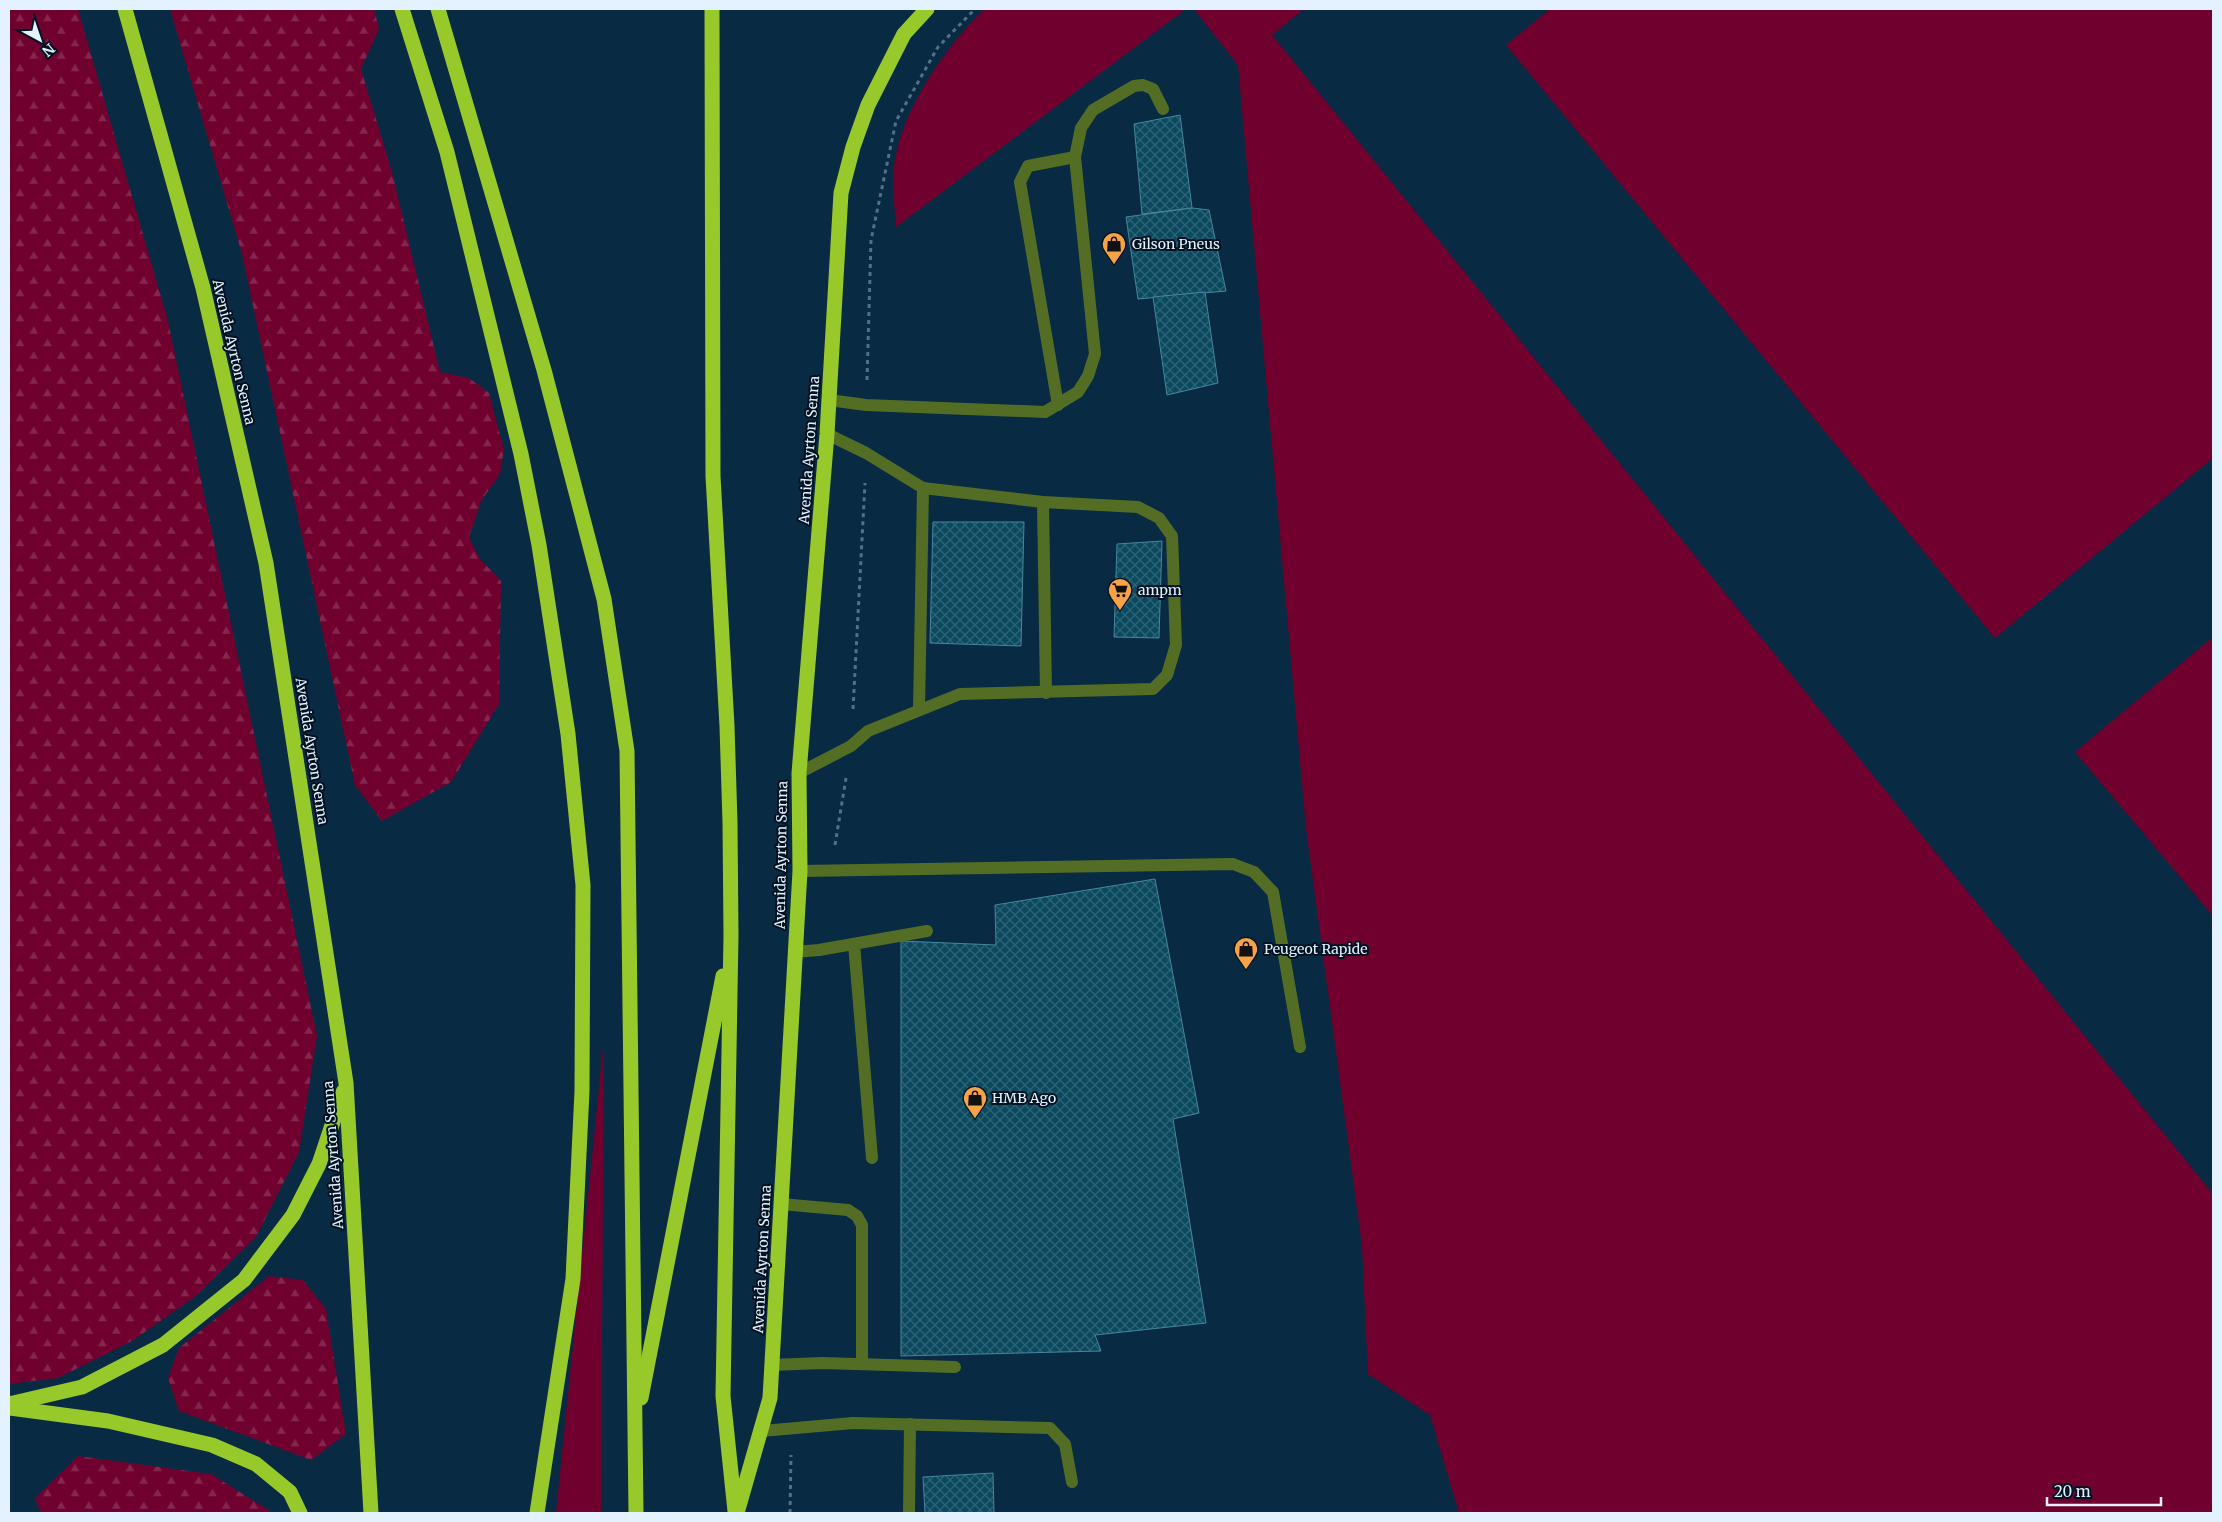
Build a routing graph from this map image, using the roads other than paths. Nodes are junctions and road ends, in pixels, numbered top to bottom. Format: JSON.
{"nodes":[{"id":1,"x":124,"y":9,"type":"edge"},
{"id":2,"x":402,"y":9,"type":"edge"},
{"id":3,"x":438,"y":9,"type":"edge"},
{"id":4,"x":712,"y":9,"type":"edge"},
{"id":5,"x":927,"y":9,"type":"edge"},
{"id":6,"x":1163,"y":109,"type":"dead end"},
{"id":7,"x":1075,"y":156,"type":"junction"},
{"id":8,"x":829,"y":400,"type":"junction"},
{"id":9,"x":1058,"y":404,"type":"junction"},
{"id":10,"x":827,"y":434,"type":"junction"},
{"id":11,"x":922,"y":488,"type":"junction"},
{"id":12,"x":1043,"y":502,"type":"junction"},
{"id":13,"x":1046,"y":693,"type":"junction"},
{"id":14,"x":919,"y":710,"type":"junction"},
{"id":15,"x":799,"y":773,"type":"junction"},
{"id":16,"x":800,"y":871,"type":"junction"},
{"id":17,"x":927,"y":931,"type":"dead end"},
{"id":18,"x":731,"y":936,"type":"junction"},
{"id":19,"x":854,"y":944,"type":"junction"},
{"id":20,"x":795,"y":952,"type":"junction"},
{"id":21,"x":1300,"y":1047,"type":"dead end"},
{"id":22,"x":346,"y":1083,"type":"junction"},
{"id":23,"x":872,"y":1158,"type":"dead end"},
{"id":24,"x":781,"y":1204,"type":"junction"},
{"id":25,"x":862,"y":1364,"type":"junction"},
{"id":26,"x":772,"y":1365,"type":"junction"},
{"id":27,"x":955,"y":1367,"type":"dead end"},
{"id":28,"x":9,"y":1406,"type":"edge"},
{"id":29,"x":910,"y":1424,"type":"junction"},
{"id":30,"x":635,"y":1429,"type":"junction"},
{"id":31,"x":761,"y":1431,"type":"junction"},
{"id":32,"x":1072,"y":1482,"type":"dead end"},
{"id":33,"x":300,"y":1513,"type":"edge"},
{"id":34,"x":371,"y":1513,"type":"edge"},
{"id":35,"x":537,"y":1513,"type":"edge"},
{"id":36,"x":636,"y":1513,"type":"edge"},
{"id":37,"x":736,"y":1513,"type":"edge"},
{"id":38,"x":909,"y":1513,"type":"edge"}],
"edges":[{"from":1,"to":22,"type":"highway","name":"Avenida Ayrton Senna"},
{"from":2,"to":35,"type":"highway"},
{"from":3,"to":30,"type":"highway"},
{"from":4,"to":18,"type":"highway","name":"Avenida Ayrton Senna"},
{"from":5,"to":8,"type":"highway","name":"Avenida Ayrton Senna"},
{"from":6,"to":7,"type":"lane"},
{"from":7,"to":9,"type":"lane"},
{"from":7,"to":9,"type":"lane"},
{"from":8,"to":9,"type":"lane"},
{"from":8,"to":10,"type":"highway","name":"Avenida Ayrton Senna"},
{"from":10,"to":11,"type":"lane"},
{"from":10,"to":15,"type":"highway","name":"Avenida Ayrton Senna"},
{"from":11,"to":12,"type":"lane"},
{"from":11,"to":14,"type":"lane"},
{"from":12,"to":13,"type":"lane"},
{"from":12,"to":13,"type":"lane"},
{"from":13,"to":14,"type":"lane"},
{"from":14,"to":15,"type":"lane"},
{"from":15,"to":16,"type":"highway","name":"Avenida Ayrton Senna"},
{"from":16,"to":20,"type":"highway","name":"Avenida Ayrton Senna"},
{"from":16,"to":21,"type":"lane"},
{"from":17,"to":19,"type":"lane"},
{"from":18,"to":30,"type":"highway"},
{"from":18,"to":37,"type":"highway","name":"Avenida Ayrton Senna"},
{"from":19,"to":20,"type":"lane"},
{"from":19,"to":23,"type":"lane"},
{"from":20,"to":24,"type":"highway","name":"Avenida Ayrton Senna"},
{"from":22,"to":28,"type":"highway"},
{"from":22,"to":34,"type":"highway","name":"Avenida Ayrton Senna"},
{"from":24,"to":25,"type":"lane"},
{"from":24,"to":26,"type":"highway","name":"Avenida Ayrton Senna"},
{"from":25,"to":26,"type":"lane"},
{"from":25,"to":27,"type":"lane"},
{"from":26,"to":31,"type":"highway","name":"Avenida Ayrton Senna"},
{"from":28,"to":33,"type":"highway"},
{"from":29,"to":31,"type":"lane"},
{"from":29,"to":32,"type":"lane"},
{"from":29,"to":38,"type":"lane"},
{"from":30,"to":36,"type":"highway"},
{"from":31,"to":37,"type":"highway","name":"Avenida Ayrton Senna"}]}
